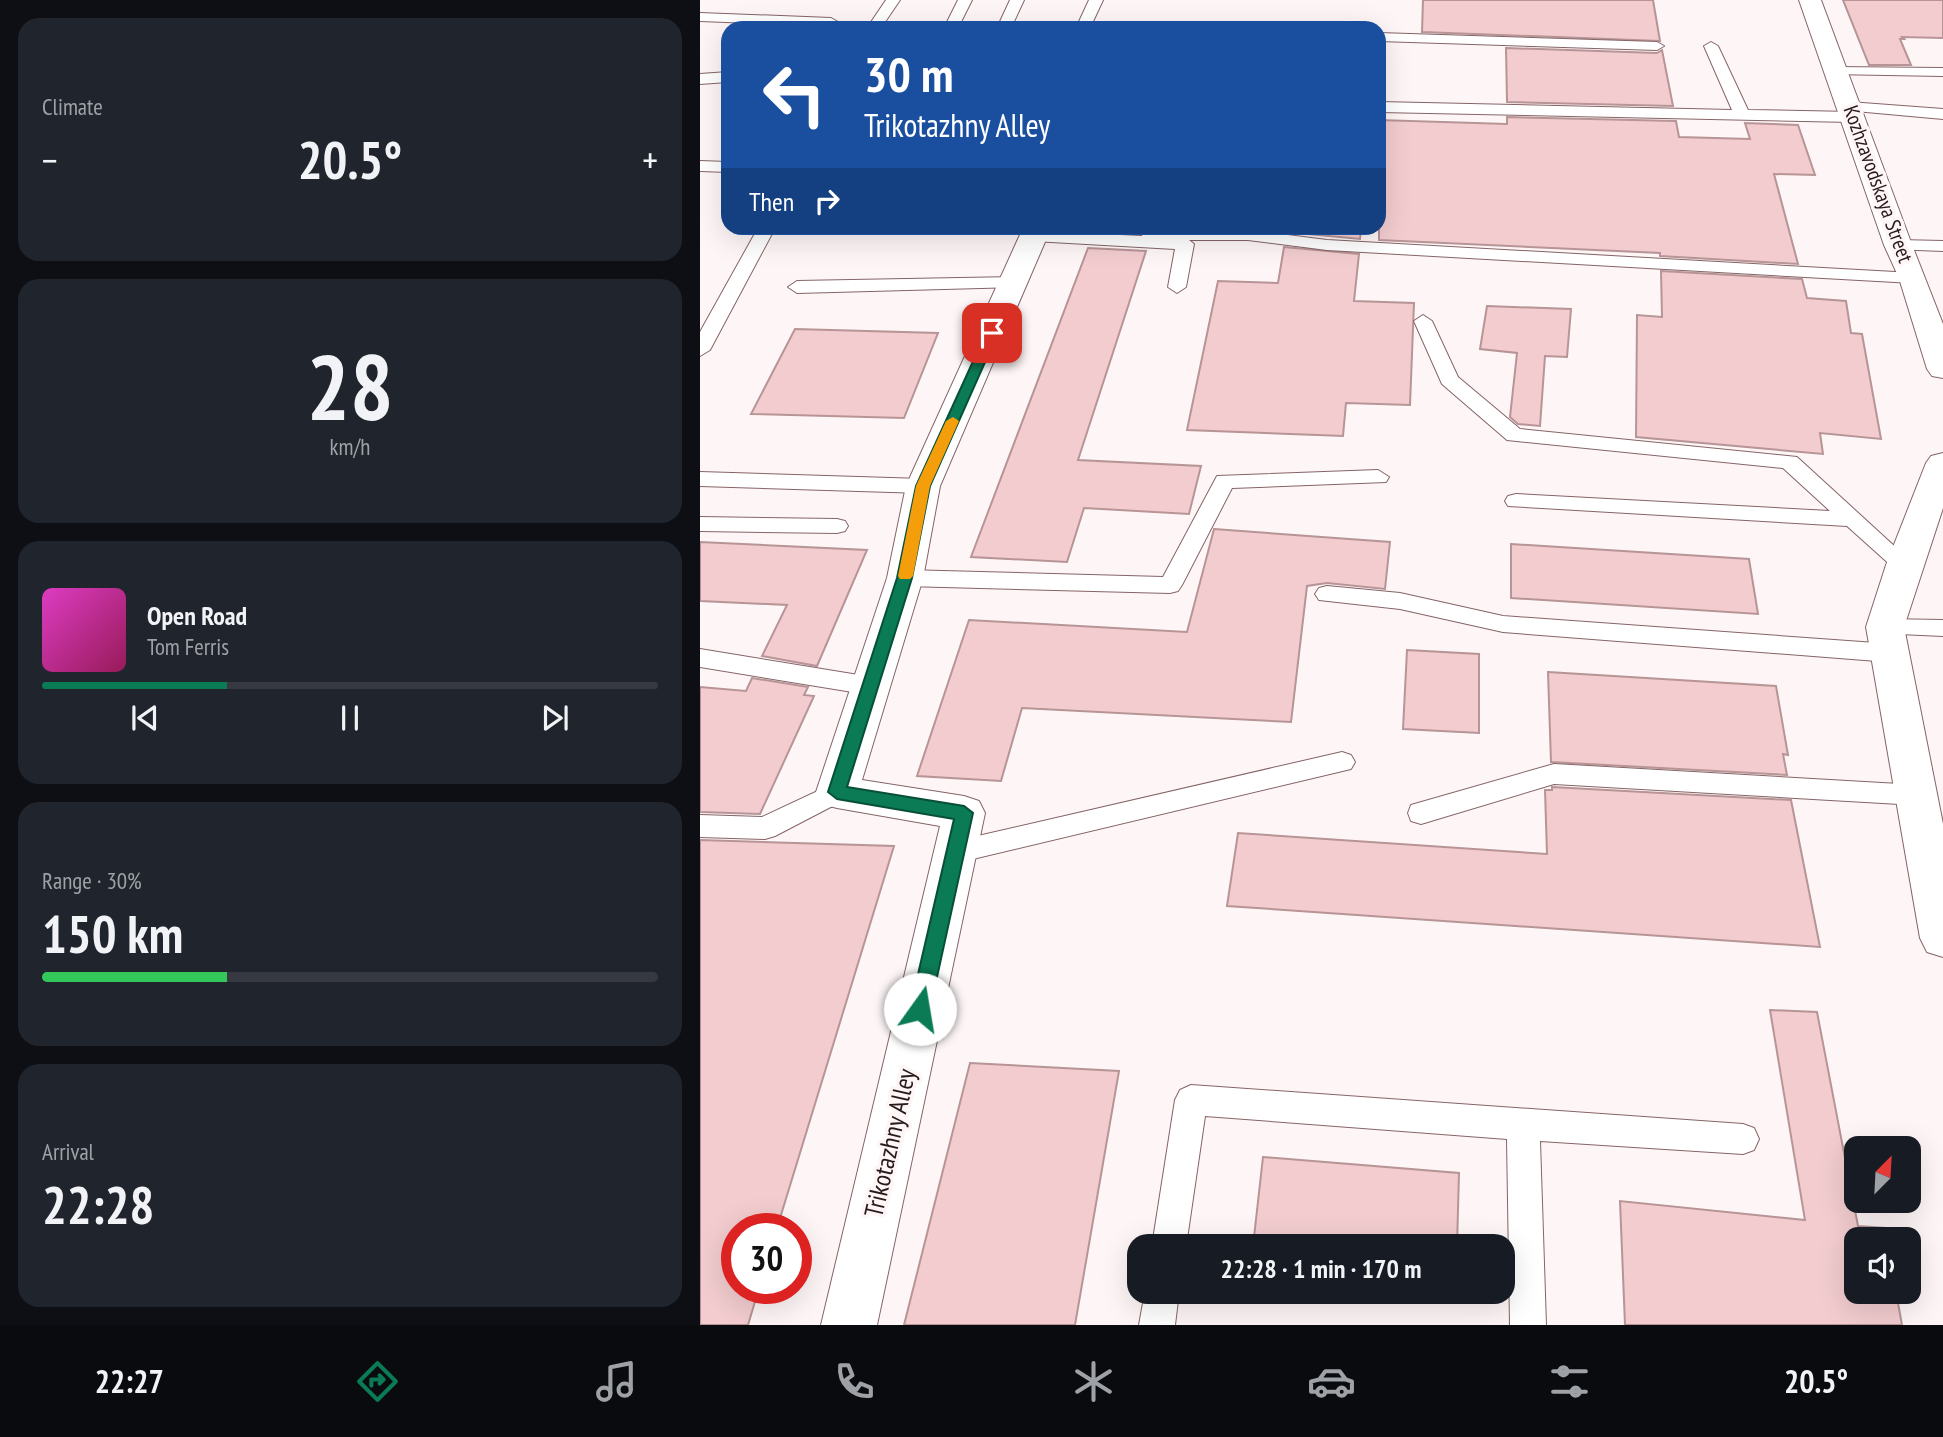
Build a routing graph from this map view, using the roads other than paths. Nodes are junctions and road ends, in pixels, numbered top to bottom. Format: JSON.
{"nodes":[{"id":1,"x":893,"y":0,"type":"edge"},
{"id":2,"x":965,"y":0,"type":"edge"},
{"id":3,"x":1017,"y":0,"type":"edge"},
{"id":4,"x":1096,"y":0,"type":"edge"},
{"id":5,"x":1810,"y":0,"type":"edge"},
{"id":6,"x":700,"y":17,"type":"edge"},
{"id":7,"x":805,"y":21,"type":"edge"},
{"id":8,"x":879,"y":21,"type":"edge"},
{"id":9,"x":954,"y":21,"type":"edge"},
{"id":10,"x":1007,"y":21,"type":"edge"},
{"id":11,"x":1086,"y":21,"type":"edge"},
{"id":12,"x":1386,"y":37,"type":"edge"},
{"id":13,"x":1657,"y":46,"type":"dead end"},
{"id":14,"x":1711,"y":46,"type":"dead end"},
{"id":15,"x":1835,"y":71,"type":"junction"},
{"id":16,"x":1943,"y":72,"type":"edge"},
{"id":17,"x":721,"y":78,"type":"edge"},
{"id":18,"x":700,"y":79,"type":"edge"},
{"id":19,"x":1386,"y":107,"type":"edge"},
{"id":20,"x":1851,"y":112,"type":"junction"},
{"id":21,"x":1943,"y":114,"type":"edge"},
{"id":22,"x":1742,"y":115,"type":"junction"},
{"id":23,"x":700,"y":166,"type":"edge"},
{"id":24,"x":721,"y":167,"type":"edge"},
{"id":25,"x":761,"y":235,"type":"edge"},
{"id":26,"x":1034,"y":235,"type":"edge"},
{"id":27,"x":1072,"y":235,"type":"edge"},
{"id":28,"x":1248,"y":235,"type":"edge"},
{"id":29,"x":1898,"y":245,"type":"junction"},
{"id":30,"x":1943,"y":246,"type":"edge"},
{"id":31,"x":1913,"y":278,"type":"junction"},
{"id":32,"x":1015,"y":283,"type":"junction"},
{"id":33,"x":797,"y":287,"type":"dead end"},
{"id":34,"x":1177,"y":287,"type":"dead end"},
{"id":35,"x":1423,"y":321,"type":"dead end"},
{"id":36,"x":700,"y":350,"type":"edge"},
{"id":37,"x":1943,"y":369,"type":"edge"},
{"id":38,"x":1943,"y":463,"type":"edge"},
{"id":39,"x":1378,"y":477,"type":"dead end"},
{"id":40,"x":700,"y":479,"type":"edge"},
{"id":41,"x":923,"y":486,"type":"junction"},
{"id":42,"x":1516,"y":501,"type":"dead end"},
{"id":43,"x":1854,"y":519,"type":"junction"},
{"id":44,"x":700,"y":524,"type":"edge"},
{"id":45,"x":837,"y":526,"type":"dead end"},
{"id":46,"x":1904,"y":565,"type":"junction"},
{"id":47,"x":905,"y":578,"type":"junction"},
{"id":48,"x":1327,"y":594,"type":"dead end"},
{"id":49,"x":1943,"y":628,"type":"edge"},
{"id":50,"x":1888,"y":640,"type":"junction"},
{"id":51,"x":700,"y":658,"type":"edge"},
{"id":52,"x":871,"y":686,"type":"junction"},
{"id":53,"x":1342,"y":762,"type":"dead end"},
{"id":54,"x":837,"y":792,"type":"junction"},
{"id":55,"x":1916,"y":796,"type":"junction"},
{"id":56,"x":1422,"y":813,"type":"dead end"},
{"id":57,"x":700,"y":826,"type":"edge"},
{"id":58,"x":956,"y":852,"type":"junction"},
{"id":59,"x":1943,"y":938,"type":"edge"},
{"id":60,"x":1522,"y":1125,"type":"junction"},
{"id":61,"x":1743,"y":1139,"type":"dead end"},
{"id":62,"x":1171,"y":1234,"type":"edge"},
{"id":63,"x":1160,"y":1304,"type":"edge"},
{"id":64,"x":849,"y":1325,"type":"edge"},
{"id":65,"x":1157,"y":1325,"type":"edge"},
{"id":66,"x":1528,"y":1325,"type":"edge"}],
"edges":[{"from":1,"to":8,"type":"lane"},
{"from":2,"to":9,"type":"lane"},
{"from":3,"to":10,"type":"lane"},
{"from":4,"to":11,"type":"lane"},
{"from":5,"to":15,"type":"street","name":"Kozhzavodskaya Street"},
{"from":6,"to":7,"type":"lane"},
{"from":12,"to":13,"type":"lane"},
{"from":14,"to":22,"type":"lane"},
{"from":15,"to":16,"type":"lane"},
{"from":15,"to":20,"type":"street","name":"Kozhzavodskaya Street"},
{"from":17,"to":18,"type":"lane"},
{"from":19,"to":22,"type":"lane"},
{"from":20,"to":21,"type":"lane"},
{"from":20,"to":22,"type":"lane"},
{"from":20,"to":29,"type":"street","name":"Kozhzavodskaya Street"},
{"from":23,"to":24,"type":"lane"},
{"from":25,"to":36,"type":"lane"},
{"from":26,"to":32,"type":"street"},
{"from":27,"to":34,"type":"lane"},
{"from":28,"to":31,"type":"lane"},
{"from":29,"to":30,"type":"lane"},
{"from":29,"to":31,"type":"street","name":"Kozhzavodskaya Street"},
{"from":31,"to":37,"type":"street","name":"Kozhzavodskaya Street"},
{"from":32,"to":33,"type":"lane"},
{"from":32,"to":41,"type":"street"},
{"from":35,"to":43,"type":"lane"},
{"from":38,"to":46,"type":"street"},
{"from":39,"to":47,"type":"lane"},
{"from":40,"to":41,"type":"lane"},
{"from":41,"to":47,"type":"street"},
{"from":42,"to":43,"type":"lane"},
{"from":43,"to":46,"type":"lane"},
{"from":44,"to":45,"type":"lane"},
{"from":46,"to":50,"type":"street"},
{"from":47,"to":52,"type":"street"},
{"from":48,"to":50,"type":"lane"},
{"from":49,"to":50,"type":"lane"},
{"from":50,"to":55,"type":"street"},
{"from":51,"to":52,"type":"lane"},
{"from":52,"to":54,"type":"street"},
{"from":53,"to":58,"type":"lane"},
{"from":54,"to":57,"type":"lane"},
{"from":54,"to":58,"type":"street","name":"Trikotazhny Alley"},
{"from":55,"to":56,"type":"lane"},
{"from":55,"to":59,"type":"street"},
{"from":58,"to":64,"type":"street","name":"Trikotazhny Alley"},
{"from":60,"to":61,"type":"lane"},
{"from":60,"to":62,"type":"lane"},
{"from":60,"to":66,"type":"lane"},
{"from":63,"to":65,"type":"lane"}]}
